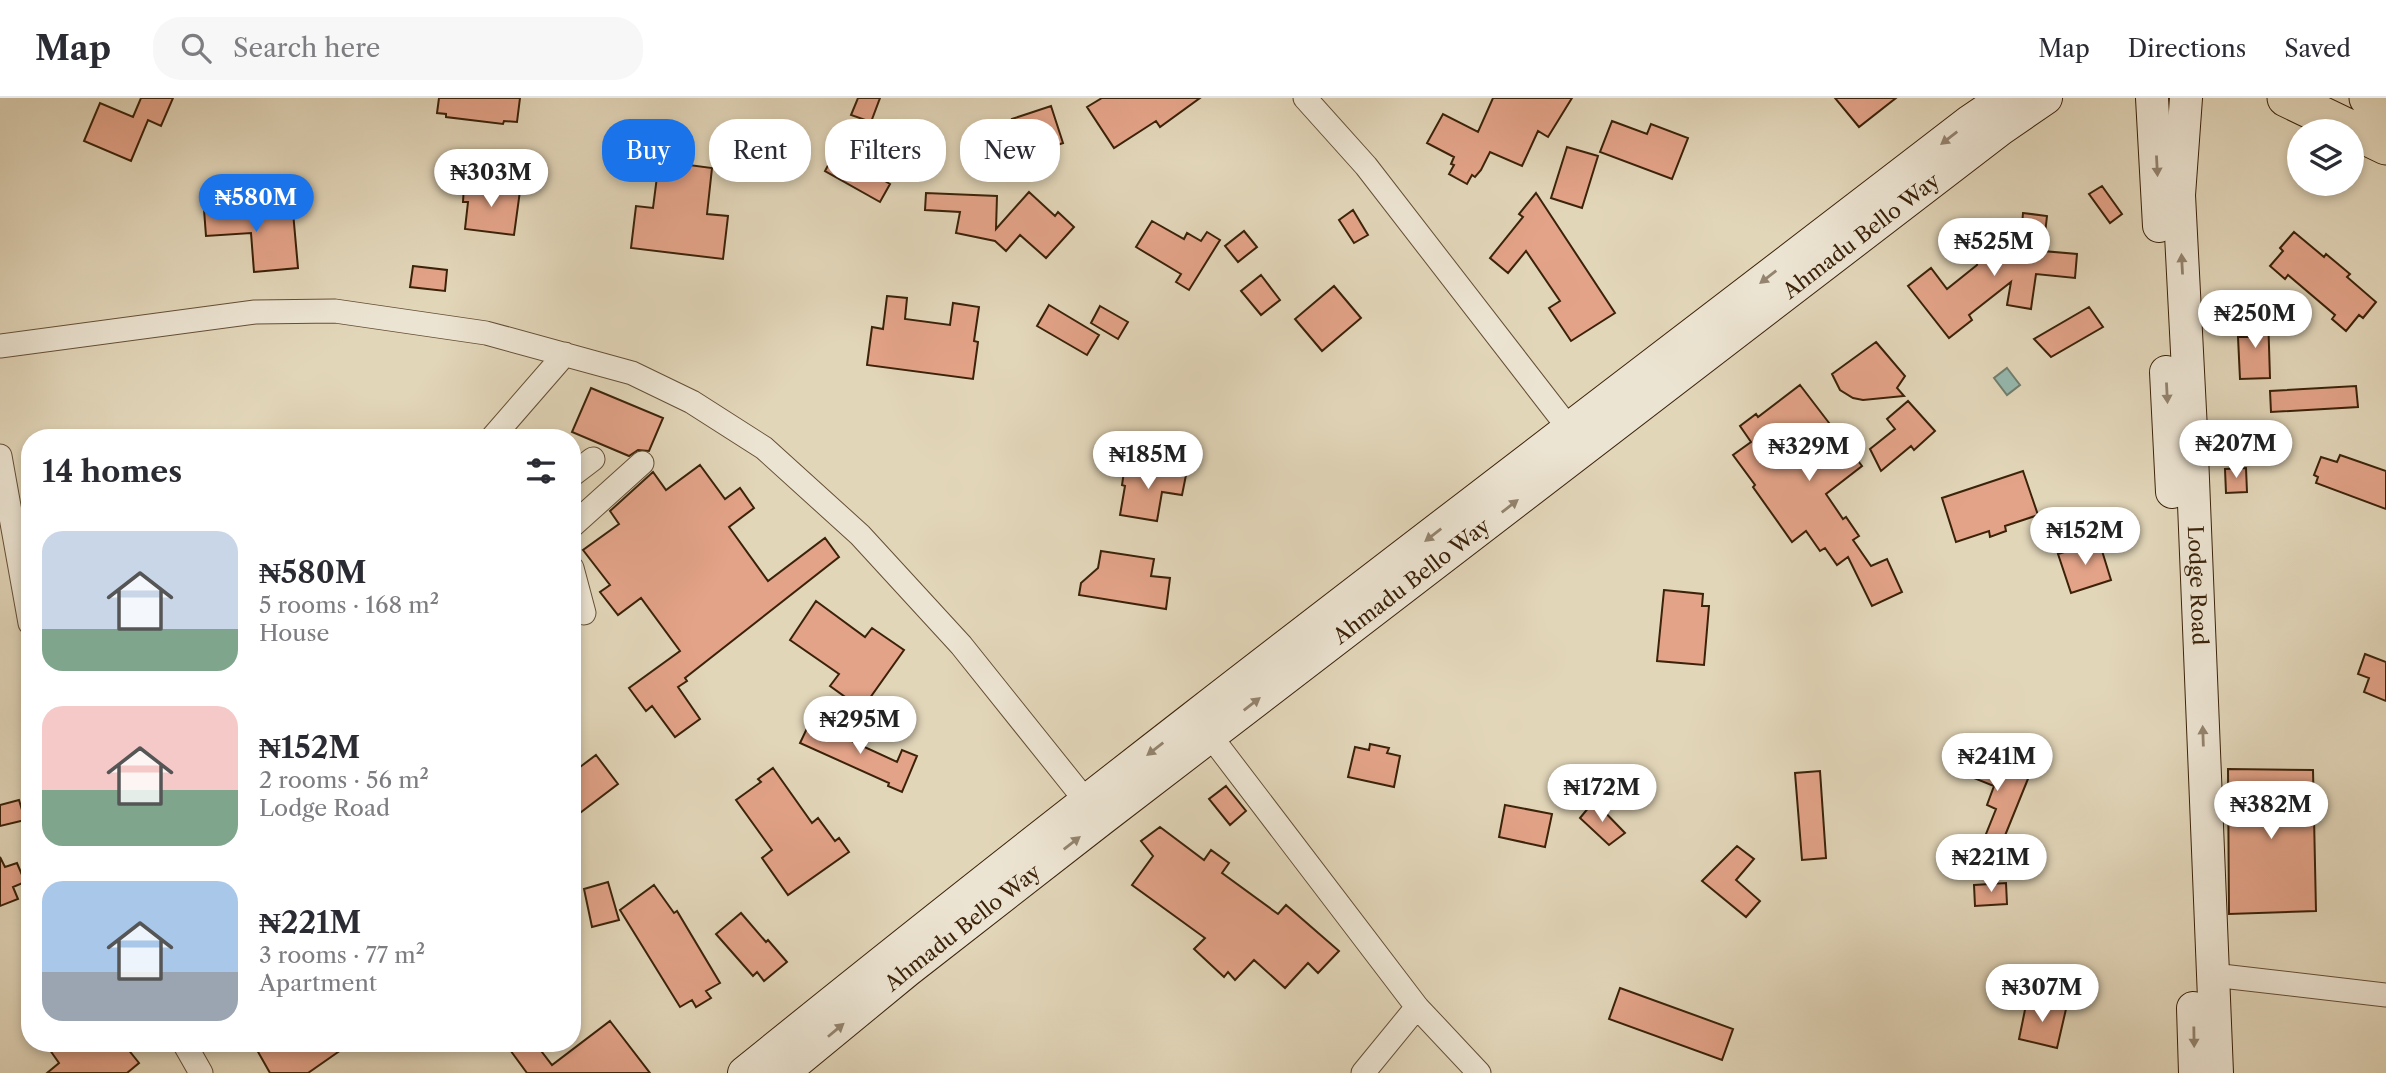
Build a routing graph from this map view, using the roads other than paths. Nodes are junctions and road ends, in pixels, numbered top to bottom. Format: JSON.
{"nodes":[{"id":1,"x":1305,"y":98,"type":"edge"},
{"id":2,"x":2004,"y":98,"type":"edge"},
{"id":3,"x":2046,"y":98,"type":"edge"},
{"id":4,"x":2152,"y":98,"type":"edge"},
{"id":5,"x":2186,"y":98,"type":"edge"},
{"id":6,"x":2286,"y":98,"type":"edge"},
{"id":7,"x":2368,"y":98,"type":"edge"},
{"id":8,"x":2386,"y":107,"type":"edge"},
{"id":9,"x":2386,"y":146,"type":"edge"},
{"id":10,"x":1707,"y":339,"type":"junction"},
{"id":11,"x":0,"y":346,"type":"edge"},
{"id":12,"x":565,"y":354,"type":"junction"},
{"id":13,"x":500,"y":429,"type":"edge"},
{"id":14,"x":1577,"y":439,"type":"junction"},
{"id":15,"x":0,"y":456,"type":"edge"},
{"id":16,"x":593,"y":459,"type":"dead end"},
{"id":17,"x":642,"y":463,"type":"dead end"},
{"id":18,"x":581,"y":468,"type":"edge"},
{"id":19,"x":581,"y":518,"type":"edge"},
{"id":20,"x":21,"y":574,"type":"edge"},
{"id":21,"x":581,"y":602,"type":"edge"},
{"id":22,"x":584,"y":613,"type":"dead end"},
{"id":23,"x":1203,"y":727,"type":"junction"},
{"id":24,"x":1094,"y":811,"type":"junction"},
{"id":25,"x":2213,"y":975,"type":"junction"},
{"id":26,"x":2386,"y":995,"type":"edge"},
{"id":27,"x":1417,"y":1007,"type":"junction"},
{"id":28,"x":189,"y":1052,"type":"edge"},
{"id":29,"x":201,"y":1073,"type":"edge"},
{"id":30,"x":744,"y":1073,"type":"edge"},
{"id":31,"x":783,"y":1073,"type":"edge"},
{"id":32,"x":1363,"y":1073,"type":"edge"},
{"id":33,"x":1479,"y":1073,"type":"edge"},
{"id":34,"x":2194,"y":1073,"type":"edge"},
{"id":35,"x":2217,"y":1073,"type":"edge"}],
"edges":[{"from":1,"to":14,"type":"street"},
{"from":2,"to":10,"type":"main road","name":"Ahmadu Bello Way","one_way":true},
{"from":3,"to":10,"type":"main road","name":"Ahmadu Bello Way"},
{"from":4,"to":34,"type":"main road","name":"Lodge Road","one_way":true},
{"from":25,"to":5,"type":"main road","name":"Lodge Road","one_way":true},
{"from":6,"to":9,"type":"main road"},
{"from":7,"to":8,"type":"main road"},
{"from":10,"to":14,"type":"main road","name":"Ahmadu Bello Way"},
{"from":11,"to":12,"type":"street"},
{"from":12,"to":13,"type":"street"},
{"from":12,"to":24,"type":"street"},
{"from":14,"to":23,"type":"main road","name":"Ahmadu Bello Way"},
{"from":15,"to":20,"type":"street"},
{"from":16,"to":18,"type":"street"},
{"from":17,"to":19,"type":"street"},
{"from":21,"to":22,"type":"street"},
{"from":23,"to":24,"type":"main road","name":"Ahmadu Bello Way"},
{"from":23,"to":27,"type":"street"},
{"from":24,"to":30,"type":"main road","name":"Ahmadu Bello Way"},
{"from":31,"to":24,"type":"main road","name":"Ahmadu Bello Way","one_way":true},
{"from":25,"to":26,"type":"street"},
{"from":25,"to":35,"type":"main road","name":"Lodge Road"},
{"from":27,"to":32,"type":"street"},
{"from":27,"to":33,"type":"street"},
{"from":28,"to":29,"type":"street"}]}
